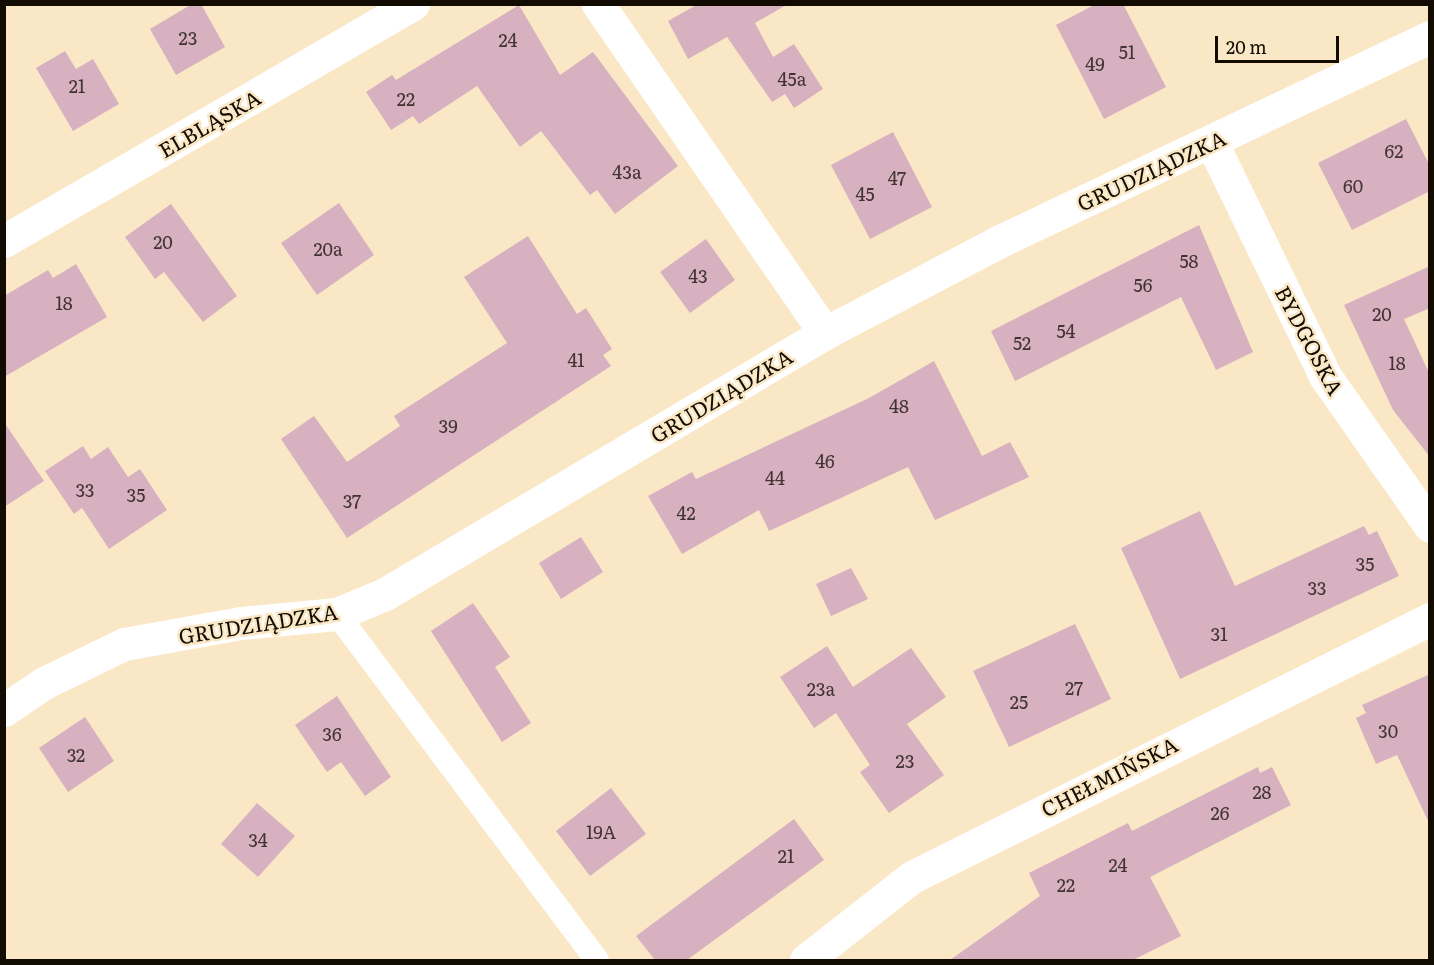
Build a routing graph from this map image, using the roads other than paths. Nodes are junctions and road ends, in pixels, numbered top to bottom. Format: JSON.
{"nodes":[{"id":1,"x":413,"y":4,"type":"edge"},
{"id":2,"x":598,"y":4,"type":"edge"},
{"id":3,"x":1430,"y":37,"type":"edge"},
{"id":4,"x":1210,"y":141,"type":"junction"},
{"id":5,"x":4,"y":241,"type":"edge"},
{"id":6,"x":825,"y":333,"type":"junction"},
{"id":7,"x":1430,"y":526,"type":"edge"},
{"id":8,"x":337,"y":614,"type":"junction"},
{"id":9,"x":1430,"y":619,"type":"edge"},
{"id":10,"x":4,"y":710,"type":"edge"},
{"id":11,"x":597,"y":960,"type":"edge"},
{"id":12,"x":806,"y":960,"type":"edge"}],
"edges":[{"from":1,"to":5,"type":"street","name":"ELBLĄSKA"},
{"from":2,"to":6,"type":"street"},
{"from":3,"to":4,"type":"street","name":"GRUDZIĄDZKA"},
{"from":4,"to":6,"type":"street","name":"GRUDZIĄDZKA"},
{"from":4,"to":7,"type":"street","name":"BYDGOSKA"},
{"from":6,"to":8,"type":"street","name":"GRUDZIĄDZKA"},
{"from":8,"to":10,"type":"street","name":"GRUDZIĄDZKA"},
{"from":8,"to":11,"type":"lane"},
{"from":9,"to":12,"type":"street","name":"CHEŁMIŃSKA"}]}
